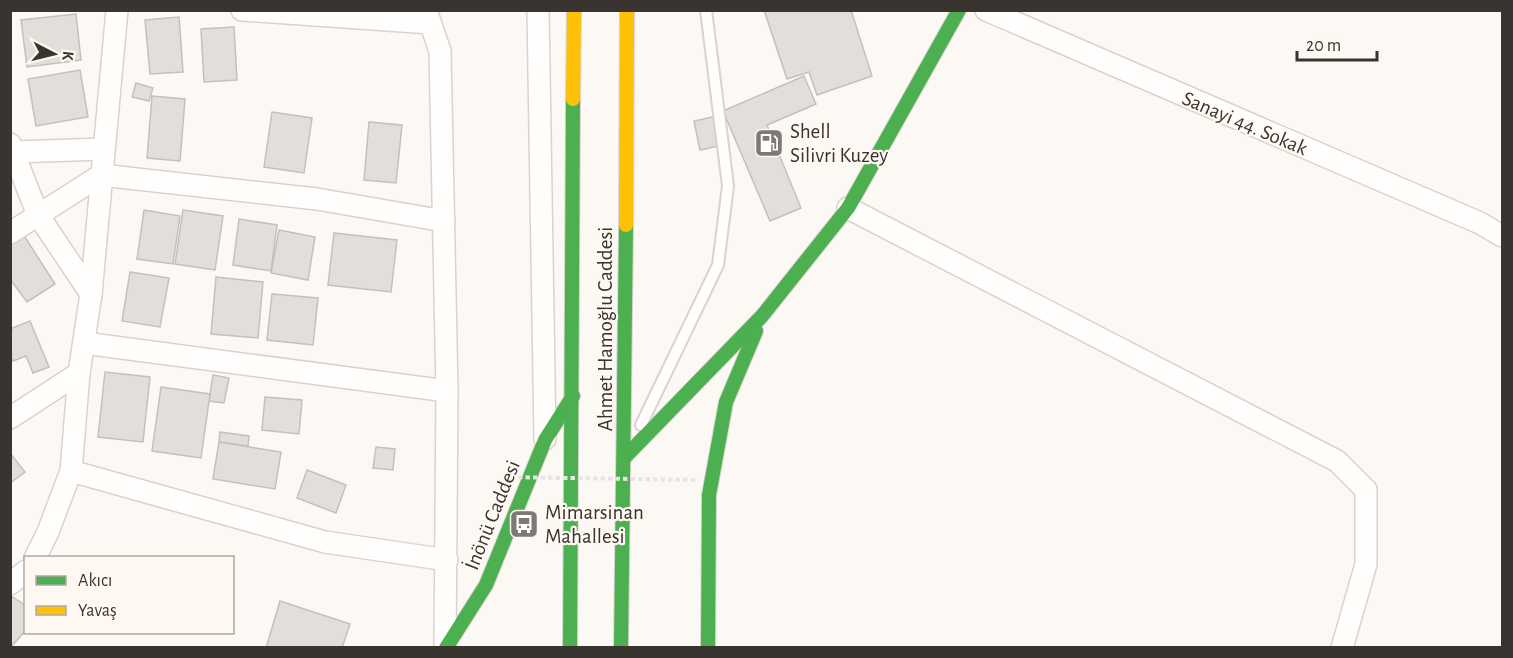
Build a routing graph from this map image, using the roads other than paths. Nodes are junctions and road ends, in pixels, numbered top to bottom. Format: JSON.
{"nodes":[{"id":1,"x":117,"y":10,"type":"edge"},
{"id":2,"x":242,"y":10,"type":"edge"},
{"id":3,"x":538,"y":10,"type":"edge"},
{"id":4,"x":574,"y":10,"type":"edge"},
{"id":5,"x":627,"y":10,"type":"edge"},
{"id":6,"x":706,"y":10,"type":"edge"},
{"id":7,"x":959,"y":10,"type":"edge"},
{"id":8,"x":986,"y":10,"type":"edge"},
{"id":9,"x":428,"y":17,"type":"edge"},
{"id":10,"x":12,"y":148,"type":"edge"},
{"id":11,"x":103,"y":149,"type":"junction"},
{"id":12,"x":101,"y":175,"type":"junction"},
{"id":13,"x":848,"y":208,"type":"junction"},
{"id":14,"x":38,"y":215,"type":"junction"},
{"id":15,"x":444,"y":221,"type":"junction"},
{"id":16,"x":10,"y":233,"type":"edge"},
{"id":17,"x":1503,"y":236,"type":"edge"},
{"id":18,"x":91,"y":294,"type":"junction"},
{"id":19,"x":762,"y":316,"type":"junction"},
{"id":20,"x":84,"y":343,"type":"junction"},
{"id":21,"x":79,"y":373,"type":"junction"},
{"id":22,"x":447,"y":392,"type":"junction"},
{"id":23,"x":573,"y":396,"type":"junction"},
{"id":24,"x":10,"y":418,"type":"edge"},
{"id":25,"x":545,"y":440,"type":"junction"},
{"id":26,"x":626,"y":457,"type":"junction"},
{"id":27,"x":71,"y":471,"type":"junction"},
{"id":28,"x":35,"y":556,"type":"edge"},
{"id":29,"x":447,"y":560,"type":"junction"},
{"id":30,"x":24,"y":573,"type":"edge"},
{"id":31,"x":10,"y":584,"type":"edge"},
{"id":32,"x":446,"y":648,"type":"edge"},
{"id":33,"x":570,"y":648,"type":"edge"},
{"id":34,"x":621,"y":648,"type":"edge"},
{"id":35,"x":708,"y":648,"type":"edge"},
{"id":36,"x":1342,"y":648,"type":"edge"}],
"edges":[{"from":1,"to":11,"type":"street"},
{"from":2,"to":9,"type":"street"},
{"from":3,"to":25,"type":"street"},
{"from":4,"to":23,"type":"main road","name":"Ahmet Hamoğlu Caddesi"},
{"from":5,"to":26,"type":"main road","name":"Ahmet Hamoğlu Caddesi"},
{"from":6,"to":26,"type":"lane"},
{"from":7,"to":13,"type":"main road"},
{"from":8,"to":17,"type":"street","name":"Sanayi 44. Sokak"},
{"from":9,"to":15,"type":"street"},
{"from":10,"to":11,"type":"street"},
{"from":10,"to":14,"type":"street"},
{"from":11,"to":12,"type":"street"},
{"from":12,"to":14,"type":"street"},
{"from":12,"to":15,"type":"street"},
{"from":12,"to":18,"type":"street"},
{"from":13,"to":19,"type":"main road"},
{"from":13,"to":36,"type":"street"},
{"from":14,"to":16,"type":"street"},
{"from":14,"to":18,"type":"street"},
{"from":15,"to":22,"type":"street"},
{"from":18,"to":20,"type":"street"},
{"from":19,"to":26,"type":"main road"},
{"from":19,"to":35,"type":"main road"},
{"from":20,"to":21,"type":"street"},
{"from":20,"to":22,"type":"street"},
{"from":21,"to":24,"type":"street"},
{"from":21,"to":27,"type":"street"},
{"from":22,"to":29,"type":"street"},
{"from":23,"to":25,"type":"main road","name":"İnönü Caddesi"},
{"from":23,"to":33,"type":"main road","name":"Ahmet Hamoğlu Caddesi"},
{"from":25,"to":32,"type":"main road","name":"İnönü Caddesi"},
{"from":26,"to":34,"type":"main road","name":"Ahmet Hamoğlu Caddesi"},
{"from":27,"to":28,"type":"street"},
{"from":27,"to":29,"type":"street"},
{"from":29,"to":32,"type":"street"},
{"from":30,"to":31,"type":"street"}]}
